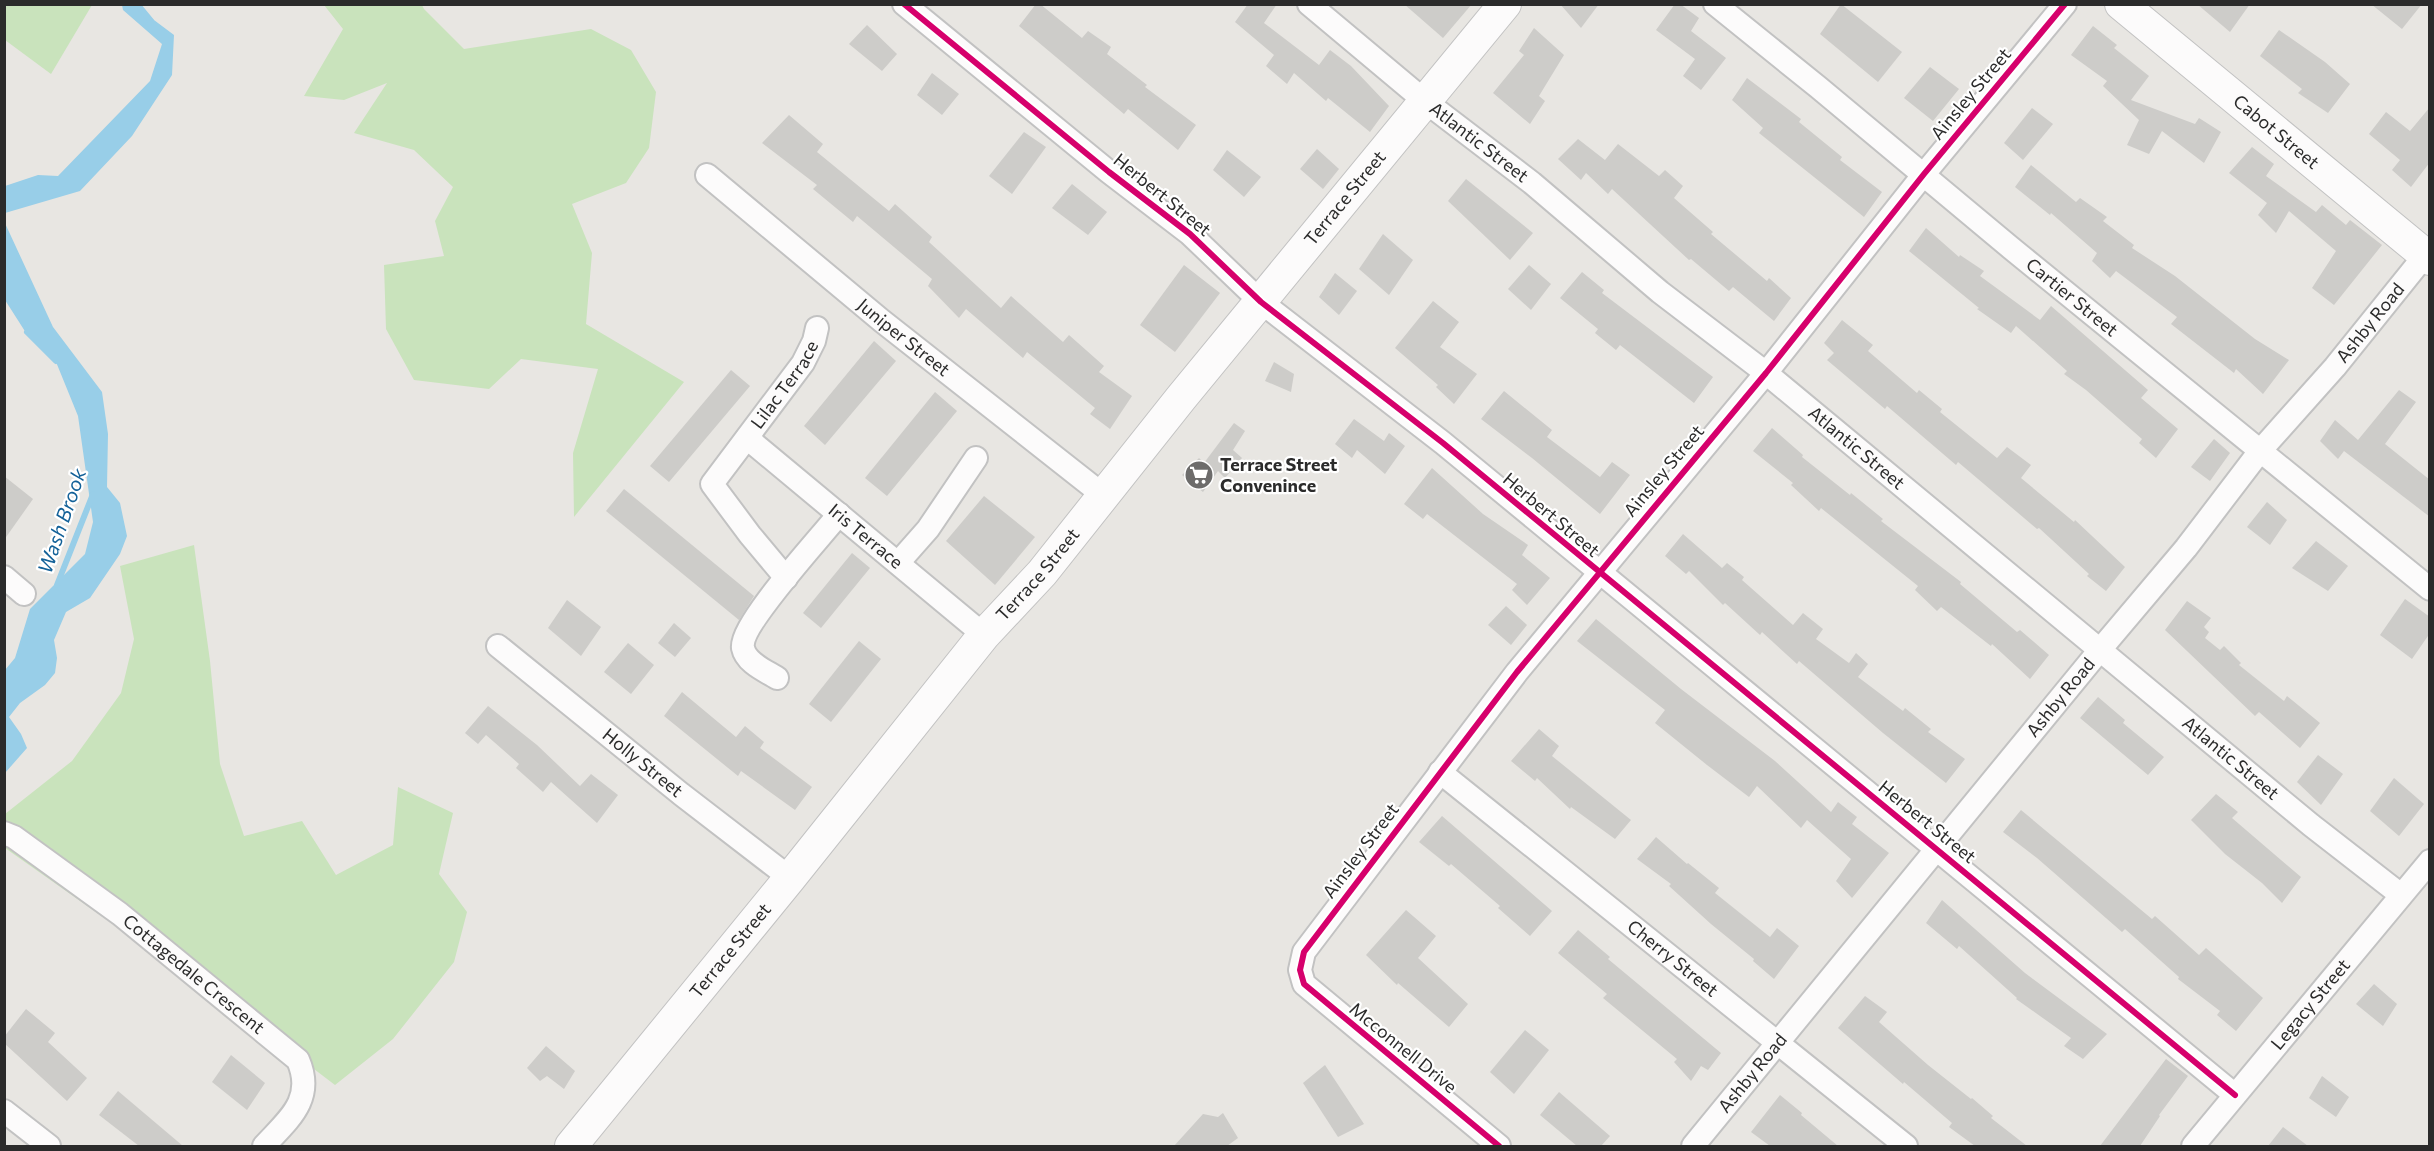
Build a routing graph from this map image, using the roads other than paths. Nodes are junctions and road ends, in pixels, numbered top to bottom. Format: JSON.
{"nodes":[{"id":1,"x":904,"y":4,"type":"edge"},
{"id":2,"x":1309,"y":4,"type":"edge"},
{"id":3,"x":1505,"y":4,"type":"edge"},
{"id":4,"x":1715,"y":4,"type":"edge"},
{"id":5,"x":2066,"y":4,"type":"edge"},
{"id":6,"x":2121,"y":4,"type":"edge"},
{"id":7,"x":1426,"y":102,"type":"junction"},
{"id":8,"x":1924,"y":174,"type":"junction"},
{"id":9,"x":707,"y":175,"type":"dead end"},
{"id":10,"x":2428,"y":254,"type":"edge"},
{"id":11,"x":1261,"y":302,"type":"junction"},
{"id":12,"x":817,"y":328,"type":"dead end"},
{"id":13,"x":1766,"y":373,"type":"junction"},
{"id":14,"x":747,"y":438,"type":"junction"},
{"id":15,"x":2260,"y":451,"type":"junction"},
{"id":16,"x":976,"y":458,"type":"dead end"},
{"id":17,"x":1103,"y":495,"type":"junction"},
{"id":18,"x":839,"y":514,"type":"junction"},
{"id":19,"x":898,"y":563,"type":"junction"},
{"id":20,"x":1598,"y":573,"type":"junction"},
{"id":21,"x":4,"y":577,"type":"edge"},
{"id":22,"x":786,"y":578,"type":"junction"},
{"id":23,"x":2430,"y":589,"type":"edge"},
{"id":24,"x":24,"y":594,"type":"dead end"},
{"id":25,"x":984,"y":635,"type":"junction"},
{"id":26,"x":498,"y":646,"type":"dead end"},
{"id":27,"x":2099,"y":651,"type":"junction"},
{"id":28,"x":777,"y":678,"type":"dead end"},
{"id":29,"x":1440,"y":772,"type":"junction"},
{"id":30,"x":4,"y":832,"type":"edge"},
{"id":31,"x":1938,"y":850,"type":"junction"},
{"id":32,"x":2430,"y":861,"type":"edge"},
{"id":33,"x":790,"y":878,"type":"junction"},
{"id":34,"x":2401,"y":895,"type":"junction"},
{"id":35,"x":1301,"y":966,"type":"joint"},
{"id":36,"x":1777,"y":1043,"type":"junction"},
{"id":37,"x":2235,"y":1095,"type":"junction"},
{"id":38,"x":4,"y":1111,"type":"edge"},
{"id":39,"x":49,"y":1146,"type":"edge"},
{"id":40,"x":264,"y":1146,"type":"edge"},
{"id":41,"x":572,"y":1146,"type":"edge"},
{"id":42,"x":1499,"y":1146,"type":"edge"},
{"id":43,"x":1693,"y":1146,"type":"edge"},
{"id":44,"x":1906,"y":1146,"type":"edge"},
{"id":45,"x":2193,"y":1146,"type":"edge"}],
"edges":[{"from":1,"to":11,"type":"street","name":"Herbert Street"},
{"from":2,"to":7,"type":"street","name":"Atlantic Street"},
{"from":3,"to":7,"type":"street","name":"Terrace Street"},
{"from":4,"to":8,"type":"street","name":"Cartier Street"},
{"from":5,"to":8,"type":"street","name":"Ainsley Street"},
{"from":6,"to":10,"type":"street","name":"Cabot Street"},
{"from":7,"to":11,"type":"street","name":"Terrace Street"},
{"from":7,"to":13,"type":"street","name":"Atlantic Street"},
{"from":8,"to":13,"type":"street","name":"Ainsley Street"},
{"from":8,"to":15,"type":"street","name":"Cartier Street"},
{"from":9,"to":17,"type":"street","name":"Juniper Street"},
{"from":10,"to":15,"type":"street","name":"Ashby Road"},
{"from":11,"to":17,"type":"street","name":"Terrace Street"},
{"from":11,"to":20,"type":"street","name":"Herbert Street"},
{"from":12,"to":14,"type":"street","name":"Lilac Terrace"},
{"from":13,"to":20,"type":"street","name":"Ainsley Street"},
{"from":13,"to":27,"type":"street","name":"Atlantic Street"},
{"from":14,"to":18,"type":"street","name":"Iris Terrace"},
{"from":14,"to":22,"type":"street","name":"Lilac Terrace"},
{"from":15,"to":23,"type":"street","name":"Cartier Street"},
{"from":15,"to":27,"type":"street","name":"Ashby Road"},
{"from":16,"to":19,"type":"street"},
{"from":17,"to":25,"type":"street","name":"Terrace Street"},
{"from":18,"to":19,"type":"street","name":"Iris Terrace"},
{"from":18,"to":22,"type":"street"},
{"from":19,"to":25,"type":"street","name":"Iris Terrace"},
{"from":20,"to":29,"type":"street","name":"Ainsley Street"},
{"from":20,"to":31,"type":"street","name":"Herbert Street"},
{"from":21,"to":24,"type":"street"},
{"from":22,"to":28,"type":"street"},
{"from":25,"to":33,"type":"street","name":"Terrace Street"},
{"from":26,"to":33,"type":"street","name":"Holly Street"},
{"from":27,"to":31,"type":"street","name":"Ashby Road"},
{"from":27,"to":34,"type":"street","name":"Atlantic Street"},
{"from":29,"to":35,"type":"street","name":"Ainsley Street"},
{"from":29,"to":36,"type":"street","name":"Cherry Street"},
{"from":30,"to":40,"type":"street","name":"Cottagedale Crescent"},
{"from":31,"to":36,"type":"street","name":"Ashby Road"},
{"from":31,"to":37,"type":"street","name":"Herbert Street"},
{"from":32,"to":34,"type":"street","name":"Legacy Street"},
{"from":33,"to":41,"type":"street","name":"Terrace Street"},
{"from":34,"to":37,"type":"street","name":"Legacy Street"},
{"from":35,"to":42,"type":"street","name":"Mcconnell Drive"},
{"from":36,"to":43,"type":"street","name":"Ashby Road"},
{"from":36,"to":44,"type":"street","name":"Cherry Street"},
{"from":37,"to":45,"type":"street","name":"Legacy Street"},
{"from":38,"to":39,"type":"street"}]}
